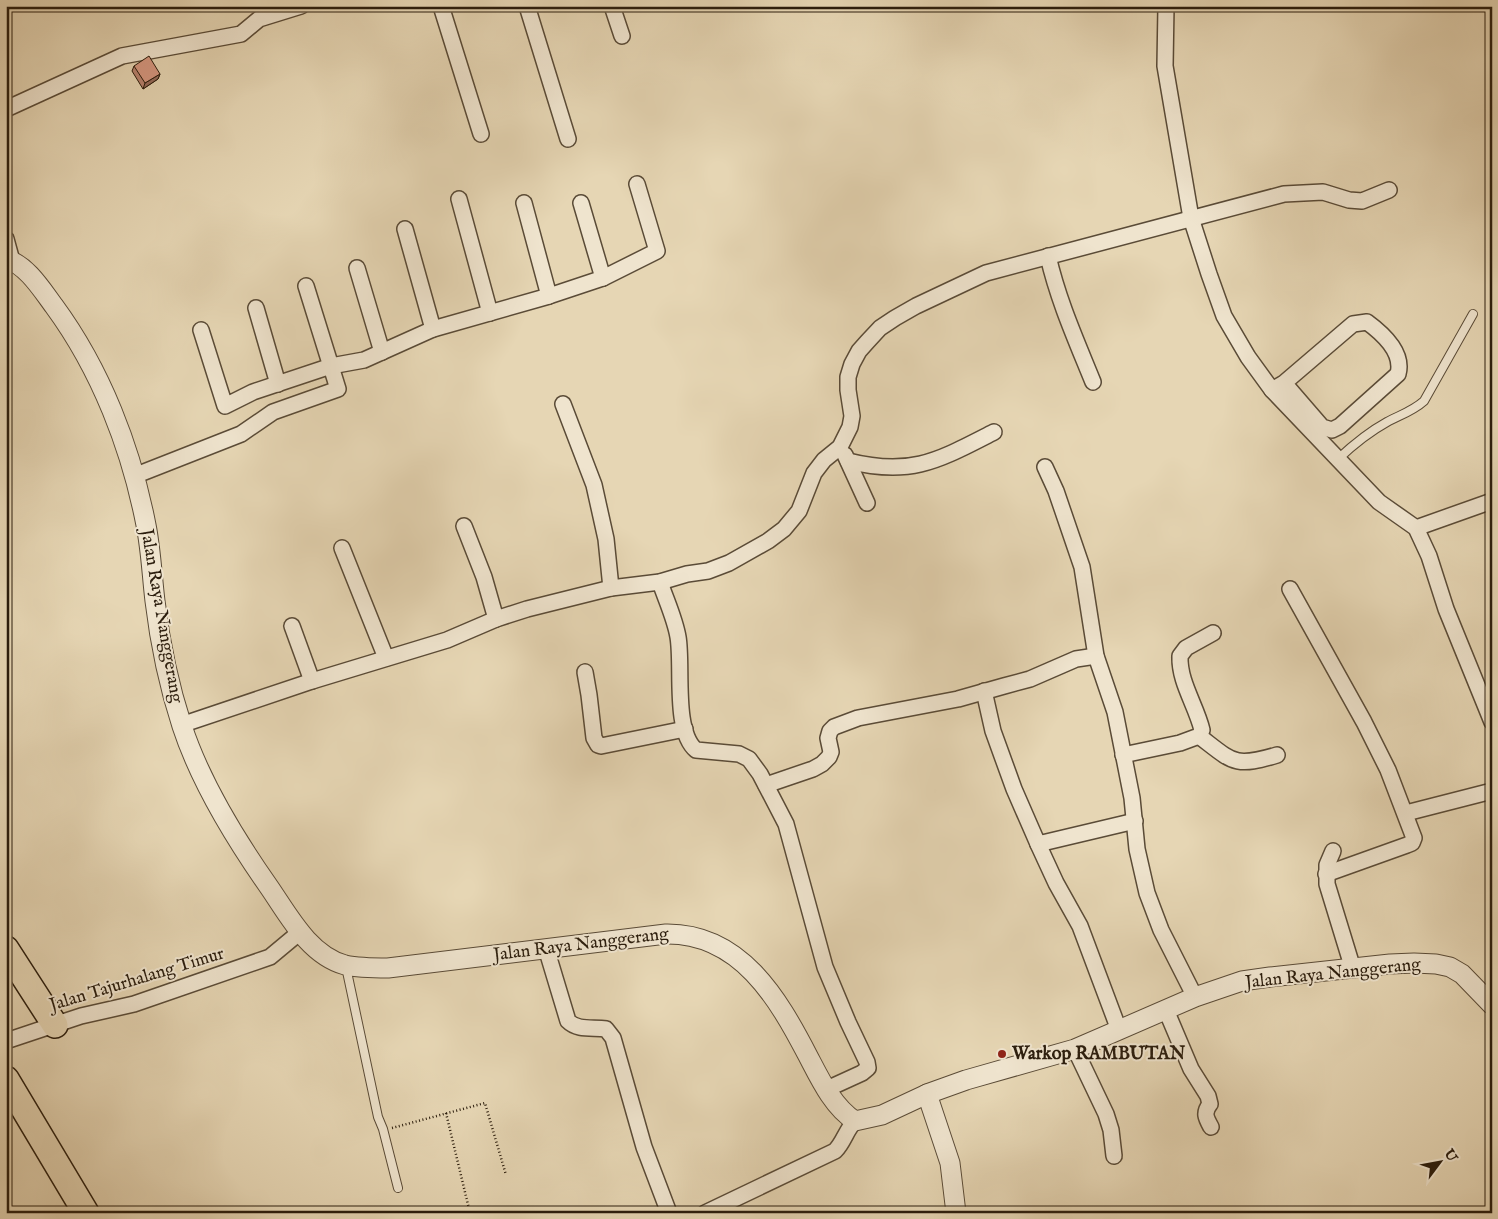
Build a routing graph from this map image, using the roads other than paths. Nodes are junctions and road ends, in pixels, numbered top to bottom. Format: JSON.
{"nodes":[{"id":1,"x":302,"y":6,"type":"edge"},
{"id":2,"x":441,"y":6,"type":"edge"},
{"id":3,"x":526,"y":6,"type":"edge"},
{"id":4,"x":612,"y":6,"type":"edge"},
{"id":5,"x":1166,"y":6,"type":"edge"},
{"id":6,"x":257,"y":13,"type":"edge"},
{"id":7,"x":622,"y":36,"type":"dead end"},
{"id":8,"x":6,"y":108,"type":"edge"},
{"id":9,"x":481,"y":134,"type":"dead end"},
{"id":10,"x":568,"y":138,"type":"dead end"},
{"id":11,"x":637,"y":184,"type":"dead end"},
{"id":12,"x":1389,"y":190,"type":"dead end"},
{"id":13,"x":459,"y":199,"type":"dead end"},
{"id":14,"x":524,"y":203,"type":"dead end"},
{"id":15,"x":581,"y":203,"type":"dead end"},
{"id":16,"x":1191,"y":218,"type":"junction"},
{"id":17,"x":404,"y":228,"type":"dead end"},
{"id":18,"x":6,"y":239,"type":"edge"},
{"id":19,"x":1048,"y":256,"type":"junction"},
{"id":20,"x":9,"y":260,"type":"edge"},
{"id":21,"x":357,"y":268,"type":"dead end"},
{"id":22,"x":604,"y":278,"type":"junction"},
{"id":23,"x":306,"y":286,"type":"dead end"},
{"id":24,"x":549,"y":296,"type":"junction"},
{"id":25,"x":256,"y":308,"type":"dead end"},
{"id":26,"x":490,"y":313,"type":"junction"},
{"id":27,"x":1473,"y":314,"type":"dead end"},
{"id":28,"x":433,"y":329,"type":"junction"},
{"id":29,"x":202,"y":330,"type":"dead end"},
{"id":30,"x":382,"y":352,"type":"junction"},
{"id":31,"x":331,"y":366,"type":"junction"},
{"id":32,"x":1093,"y":382,"type":"dead end"},
{"id":33,"x":278,"y":384,"type":"junction"},
{"id":34,"x":1278,"y":386,"type":"junction"},
{"id":35,"x":563,"y":404,"type":"dead end"},
{"id":36,"x":994,"y":432,"type":"dead end"},
{"id":37,"x":844,"y":454,"type":"junction"},
{"id":38,"x":1338,"y":459,"type":"junction"},
{"id":39,"x":1046,"y":467,"type":"dead end"},
{"id":40,"x":134,"y":476,"type":"junction"},
{"id":41,"x":1492,"y":501,"type":"edge"},
{"id":42,"x":867,"y":503,"type":"dead end"},
{"id":43,"x":464,"y":526,"type":"dead end"},
{"id":44,"x":1416,"y":528,"type":"junction"},
{"id":45,"x":342,"y":548,"type":"dead end"},
{"id":46,"x":660,"y":582,"type":"junction"},
{"id":47,"x":611,"y":588,"type":"junction"},
{"id":48,"x":1290,"y":589,"type":"dead end"},
{"id":49,"x":496,"y":619,"type":"junction"},
{"id":50,"x":292,"y":626,"type":"dead end"},
{"id":51,"x":1213,"y":633,"type":"dead end"},
{"id":52,"x":1096,"y":656,"type":"junction"},
{"id":53,"x":386,"y":658,"type":"junction"},
{"id":54,"x":585,"y":672,"type":"dead end"},
{"id":55,"x":312,"y":680,"type":"junction"},
{"id":56,"x":984,"y":691,"type":"junction"},
{"id":57,"x":1492,"y":722,"type":"edge"},
{"id":58,"x":181,"y":725,"type":"junction"},
{"id":59,"x":685,"y":730,"type":"junction"},
{"id":60,"x":1199,"y":736,"type":"junction"},
{"id":61,"x":1123,"y":755,"type":"junction"},
{"id":62,"x":1277,"y":755,"type":"dead end"},
{"id":63,"x":766,"y":785,"type":"junction"},
{"id":64,"x":1492,"y":791,"type":"edge"},
{"id":65,"x":1406,"y":813,"type":"junction"},
{"id":66,"x":1135,"y":821,"type":"junction"},
{"id":67,"x":1038,"y":844,"type":"junction"},
{"id":68,"x":1333,"y":851,"type":"dead end"},
{"id":69,"x":1326,"y":874,"type":"junction"},
{"id":70,"x":300,"y":932,"type":"junction"},
{"id":71,"x":546,"y":948,"type":"junction"},
{"id":72,"x":6,"y":949,"type":"edge"},
{"id":73,"x":346,"y":965,"type":"junction"},
{"id":74,"x":1353,"y":969,"type":"junction"},
{"id":75,"x":1195,"y":997,"type":"junction"},
{"id":76,"x":1492,"y":1005,"type":"edge"},
{"id":77,"x":1166,"y":1010,"type":"junction"},
{"id":78,"x":54,"y":1025,"type":"junction"},
{"id":79,"x":1119,"y":1030,"type":"junction"},
{"id":80,"x":6,"y":1041,"type":"edge"},
{"id":81,"x":1075,"y":1049,"type":"junction"},
{"id":82,"x":6,"y":1079,"type":"edge"},
{"id":83,"x":826,"y":1090,"type":"junction"},
{"id":84,"x":927,"y":1094,"type":"junction"},
{"id":85,"x":855,"y":1121,"type":"junction"},
{"id":86,"x":1211,"y":1127,"type":"dead end"},
{"id":87,"x":1114,"y":1156,"type":"dead end"},
{"id":88,"x":398,"y":1188,"type":"dead end"},
{"id":89,"x":86,"y":1213,"type":"edge"},
{"id":90,"x":669,"y":1213,"type":"edge"},
{"id":91,"x":705,"y":1213,"type":"edge"},
{"id":92,"x":956,"y":1213,"type":"edge"}],
"edges":[{"from":1,"to":6,"type":"street"},
{"from":2,"to":9,"type":"street"},
{"from":3,"to":10,"type":"street"},
{"from":4,"to":7,"type":"street"},
{"from":5,"to":16,"type":"street"},
{"from":6,"to":8,"type":"street"},
{"from":11,"to":22,"type":"street"},
{"from":12,"to":16,"type":"street"},
{"from":13,"to":26,"type":"street"},
{"from":14,"to":24,"type":"street"},
{"from":15,"to":22,"type":"street"},
{"from":16,"to":19,"type":"street"},
{"from":16,"to":34,"type":"street"},
{"from":17,"to":28,"type":"street"},
{"from":18,"to":20,"type":"street"},
{"from":19,"to":32,"type":"street"},
{"from":19,"to":37,"type":"street"},
{"from":20,"to":40,"type":"street","name":"Jalan Raya Nanggerang"},
{"from":21,"to":30,"type":"street"},
{"from":22,"to":24,"type":"street"},
{"from":23,"to":31,"type":"street"},
{"from":24,"to":26,"type":"street"},
{"from":25,"to":33,"type":"street"},
{"from":26,"to":28,"type":"street"},
{"from":27,"to":38,"type":"lane"},
{"from":28,"to":30,"type":"street"},
{"from":29,"to":33,"type":"street"},
{"from":30,"to":31,"type":"street"},
{"from":31,"to":33,"type":"street"},
{"from":31,"to":40,"type":"street"},
{"from":34,"to":34,"type":"street"},
{"from":34,"to":38,"type":"street"},
{"from":35,"to":47,"type":"street"},
{"from":36,"to":37,"type":"street"},
{"from":37,"to":42,"type":"street"},
{"from":37,"to":46,"type":"street"},
{"from":38,"to":44,"type":"street"},
{"from":39,"to":52,"type":"street"},
{"from":40,"to":58,"type":"street","name":"Jalan Raya Nanggerang"},
{"from":41,"to":44,"type":"street"},
{"from":43,"to":49,"type":"street"},
{"from":44,"to":57,"type":"street"},
{"from":45,"to":53,"type":"street"},
{"from":46,"to":47,"type":"street"},
{"from":46,"to":59,"type":"street"},
{"from":47,"to":49,"type":"street"},
{"from":48,"to":65,"type":"street"},
{"from":49,"to":53,"type":"street"},
{"from":50,"to":55,"type":"street"},
{"from":51,"to":60,"type":"street"},
{"from":52,"to":56,"type":"street"},
{"from":52,"to":61,"type":"street"},
{"from":53,"to":55,"type":"street"},
{"from":54,"to":59,"type":"street"},
{"from":55,"to":58,"type":"street"},
{"from":56,"to":63,"type":"street"},
{"from":56,"to":67,"type":"street"},
{"from":58,"to":70,"type":"street","name":"Jalan Raya Nanggerang"},
{"from":59,"to":63,"type":"street"},
{"from":60,"to":61,"type":"street"},
{"from":60,"to":62,"type":"street"},
{"from":61,"to":66,"type":"street"},
{"from":63,"to":83,"type":"street"},
{"from":64,"to":65,"type":"street"},
{"from":65,"to":69,"type":"street"},
{"from":66,"to":67,"type":"street"},
{"from":66,"to":75,"type":"street"},
{"from":67,"to":79,"type":"street"},
{"from":68,"to":69,"type":"street"},
{"from":69,"to":74,"type":"street"},
{"from":70,"to":73,"type":"street","name":"Jalan Raya Nanggerang"},
{"from":70,"to":78,"type":"street","name":"Jalan Tajurhalang Timur"},
{"from":71,"to":73,"type":"street","name":"Jalan Raya Nanggerang"},
{"from":71,"to":83,"type":"street","name":"Jalan Raya Nanggerang"},
{"from":71,"to":90,"type":"street"},
{"from":72,"to":78,"type":"highway"},
{"from":73,"to":88,"type":"lane"},
{"from":74,"to":75,"type":"street","name":"Jalan Raya Nanggerang"},
{"from":74,"to":76,"type":"street","name":"Jalan Raya Nanggerang"},
{"from":75,"to":77,"type":"street","name":"Jalan Raya Nanggerang"},
{"from":77,"to":79,"type":"street","name":"Jalan Raya Nanggerang"},
{"from":77,"to":86,"type":"street"},
{"from":78,"to":80,"type":"street","name":"Jalan Tajurhalang Timur"},
{"from":79,"to":81,"type":"street","name":"Jalan Raya Nanggerang"},
{"from":81,"to":84,"type":"street","name":"Jalan Raya Nanggerang"},
{"from":81,"to":87,"type":"street"},
{"from":82,"to":89,"type":"highway"},
{"from":83,"to":85,"type":"street","name":"Jalan Raya Nanggerang"},
{"from":84,"to":85,"type":"street","name":"Jalan Raya Nanggerang"},
{"from":84,"to":92,"type":"street"},
{"from":85,"to":91,"type":"street"}]}
